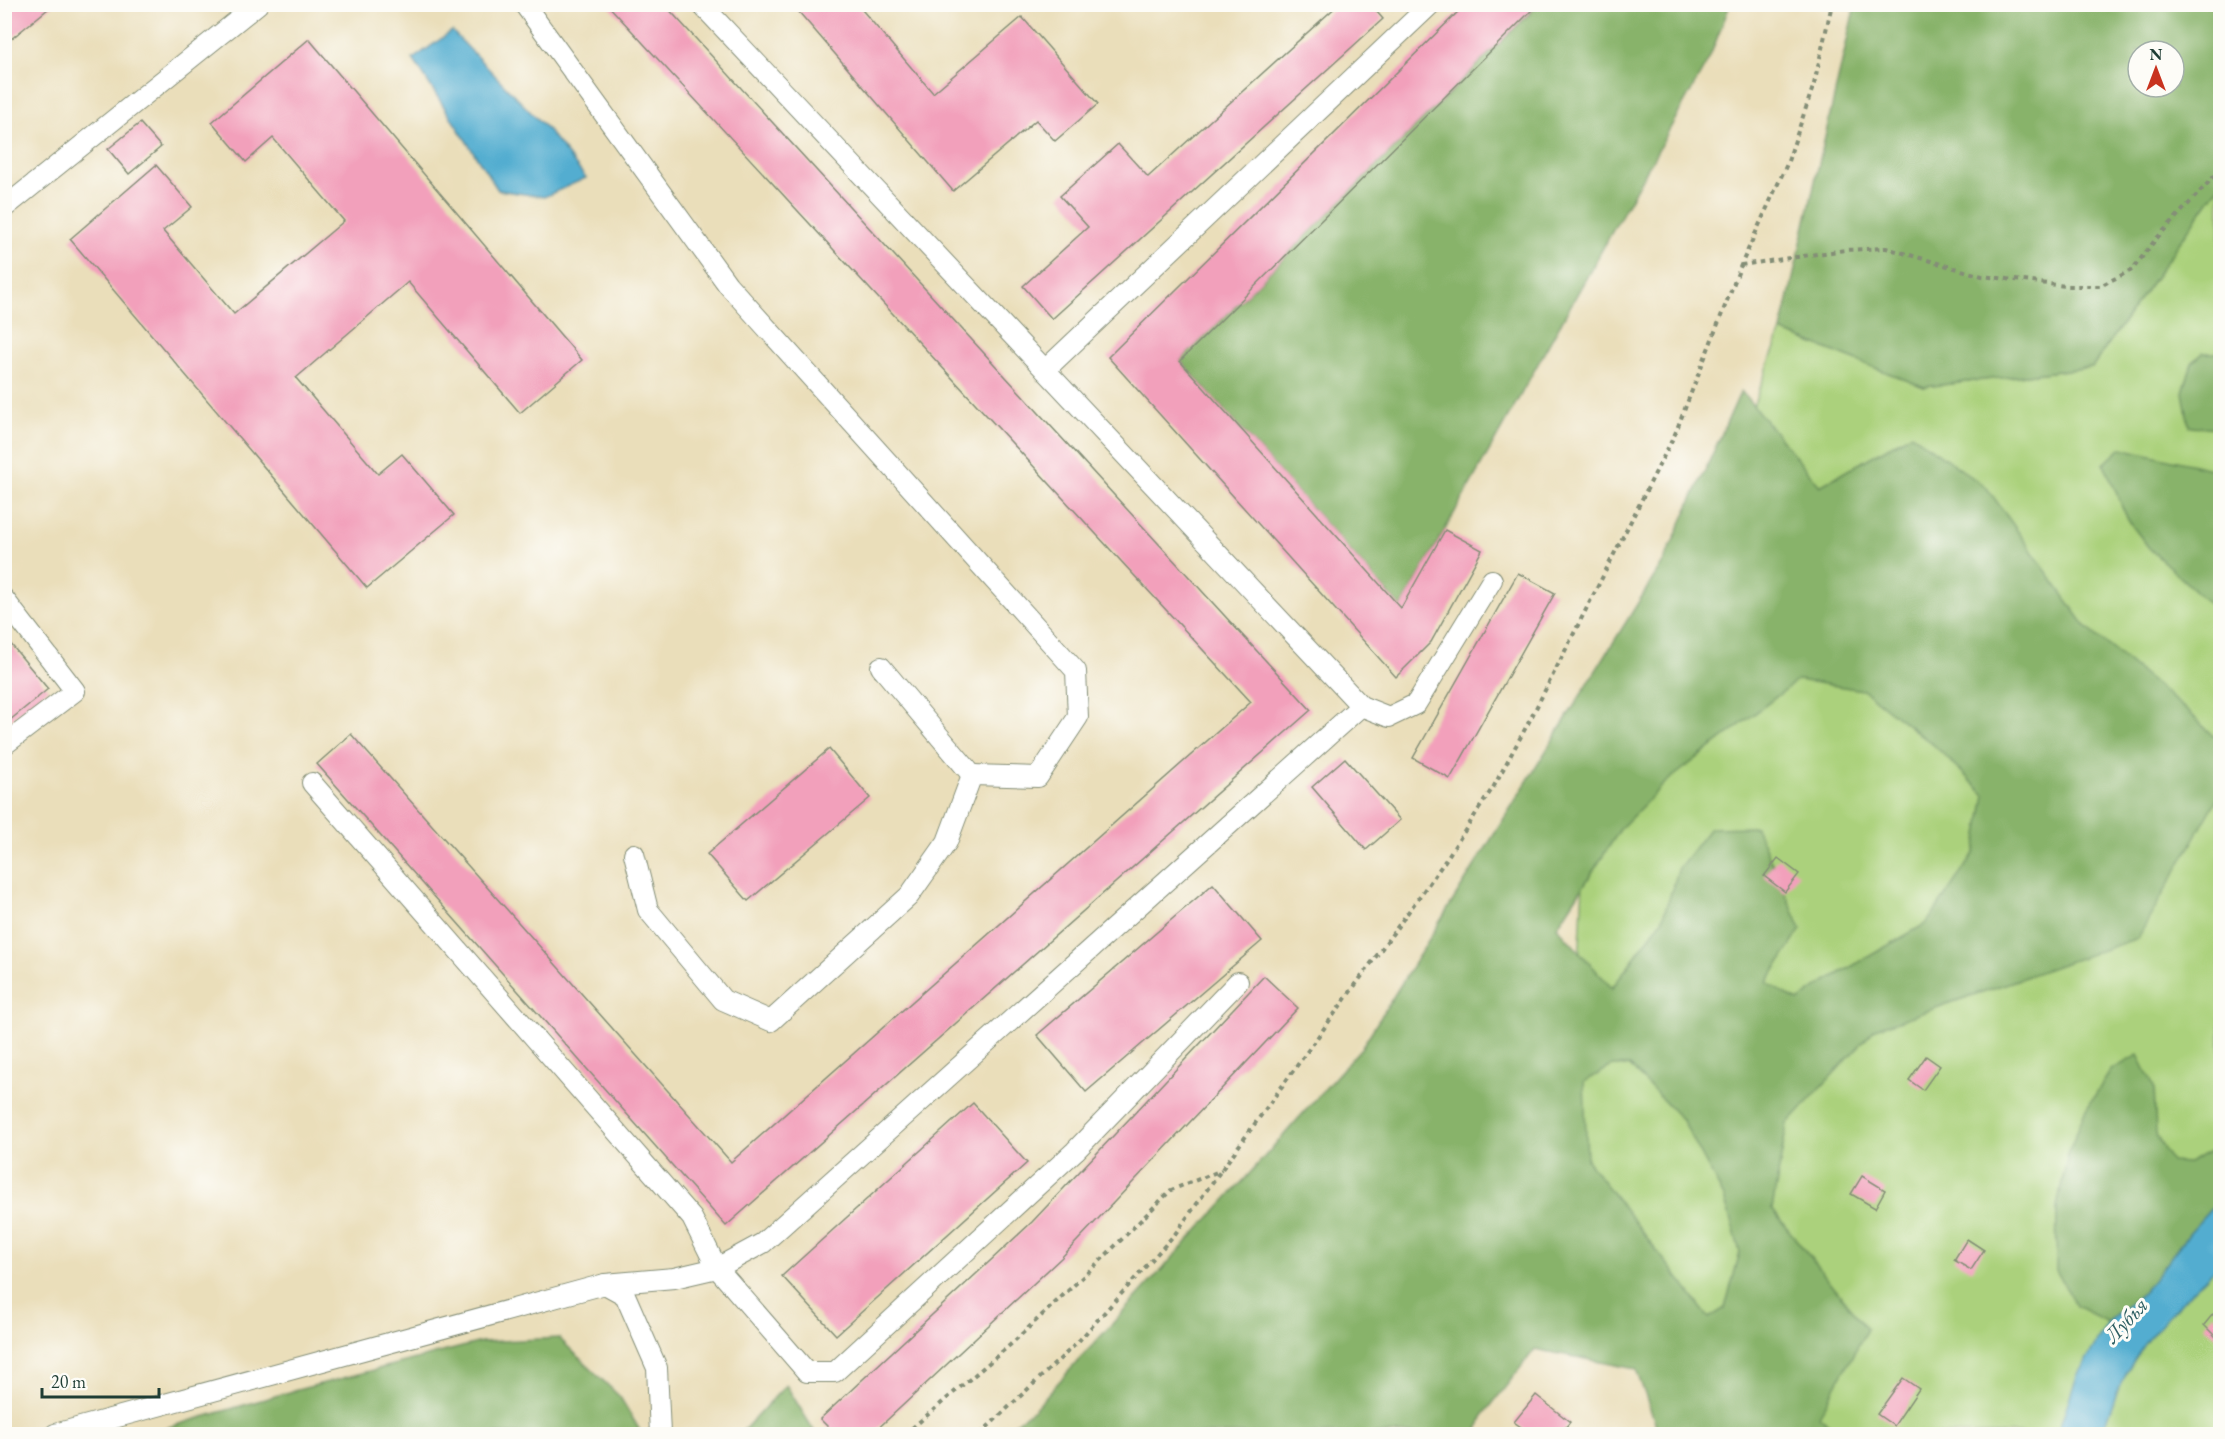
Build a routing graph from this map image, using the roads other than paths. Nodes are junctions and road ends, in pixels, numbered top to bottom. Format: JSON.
{"nodes":[{"id":1,"x":258,"y":4,"type":"edge"},
{"id":2,"x":524,"y":4,"type":"edge"},
{"id":3,"x":700,"y":4,"type":"edge"},
{"id":4,"x":1431,"y":4,"type":"edge"},
{"id":5,"x":4,"y":208,"type":"edge"},
{"id":6,"x":1045,"y":370,"type":"junction"},
{"id":7,"x":1492,"y":580,"type":"dead end"},
{"id":8,"x":4,"y":599,"type":"edge"},
{"id":9,"x":882,"y":667,"type":"dead end"},
{"id":10,"x":1361,"y":706,"type":"junction"},
{"id":11,"x":4,"y":746,"type":"edge"},
{"id":12,"x":972,"y":776,"type":"junction"},
{"id":13,"x":312,"y":783,"type":"dead end"},
{"id":14,"x":634,"y":854,"type":"dead end"},
{"id":15,"x":1238,"y":982,"type":"dead end"},
{"id":16,"x":717,"y":1268,"type":"junction"},
{"id":17,"x":605,"y":1284,"type":"junction"},
{"id":18,"x":55,"y":1434,"type":"edge"},
{"id":19,"x":660,"y":1434,"type":"edge"}],
"edges":[{"from":1,"to":5,"type":"lane"},
{"from":2,"to":12,"type":"lane"},
{"from":3,"to":6,"type":"lane"},
{"from":4,"to":6,"type":"lane"},
{"from":6,"to":10,"type":"lane"},
{"from":7,"to":10,"type":"lane"},
{"from":8,"to":11,"type":"lane"},
{"from":9,"to":12,"type":"lane"},
{"from":10,"to":16,"type":"lane"},
{"from":12,"to":14,"type":"lane"},
{"from":13,"to":16,"type":"lane"},
{"from":15,"to":16,"type":"lane"},
{"from":16,"to":17,"type":"lane"},
{"from":17,"to":18,"type":"lane"},
{"from":17,"to":19,"type":"lane"}]}
